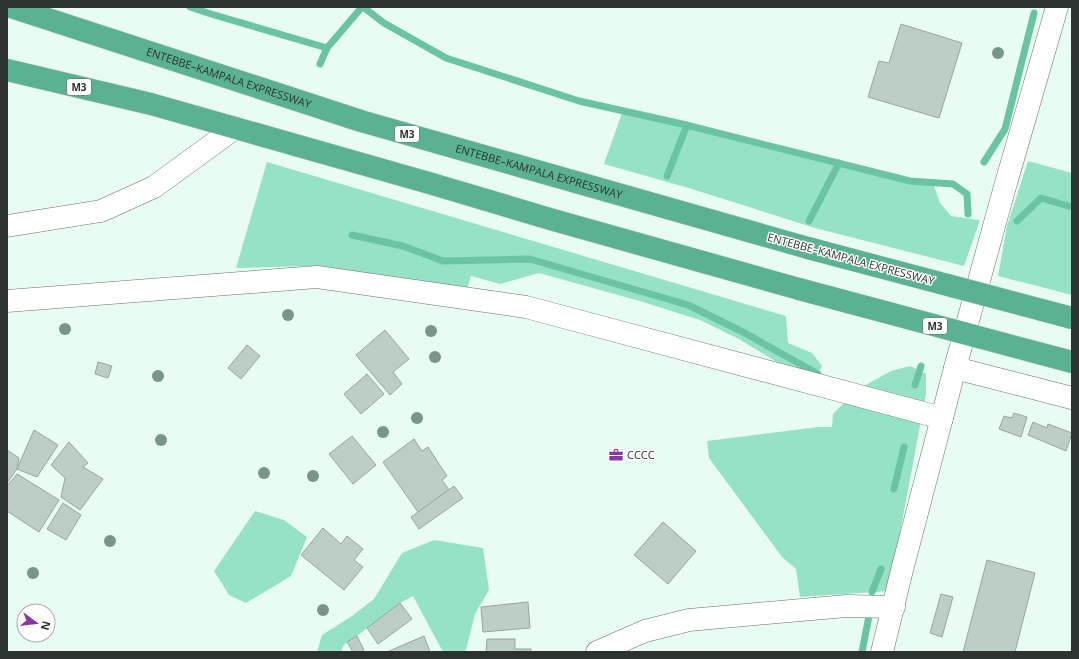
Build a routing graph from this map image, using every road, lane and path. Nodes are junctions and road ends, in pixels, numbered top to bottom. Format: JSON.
{"nodes":[{"id":1,"x":11,"y":7,"type":"edge"},
{"id":2,"x":1057,"y":7,"type":"edge"},
{"id":3,"x":7,"y":70,"type":"edge"},
{"id":4,"x":235,"y":128,"type":"junction"},
{"id":5,"x":7,"y":226,"type":"edge"},
{"id":6,"x":7,"y":301,"type":"edge"},
{"id":7,"x":1072,"y":318,"type":"edge"},
{"id":8,"x":1072,"y":362,"type":"edge"},
{"id":9,"x":955,"y":368,"type":"junction"},
{"id":10,"x":1072,"y":398,"type":"edge"},
{"id":11,"x":942,"y":418,"type":"junction"},
{"id":12,"x":894,"y":607,"type":"junction"},
{"id":13,"x":597,"y":652,"type":"edge"},
{"id":14,"x":882,"y":652,"type":"edge"}],
"edges":[{"from":1,"to":7,"type":"highway","name":"ENTEBBE–KAMPALA EXPRESSWAY","number":"M3","bridge":true},
{"from":2,"to":9,"type":"street"},
{"from":3,"to":4,"type":"highway","number":"M3"},
{"from":4,"to":5,"type":"street"},
{"from":4,"to":8,"type":"highway","number":"M3","bridge":true},
{"from":6,"to":11,"type":"street"},
{"from":9,"to":10,"type":"street"},
{"from":9,"to":11,"type":"street"},
{"from":11,"to":12,"type":"street"},
{"from":12,"to":13,"type":"street"},
{"from":12,"to":14,"type":"street"}]}
